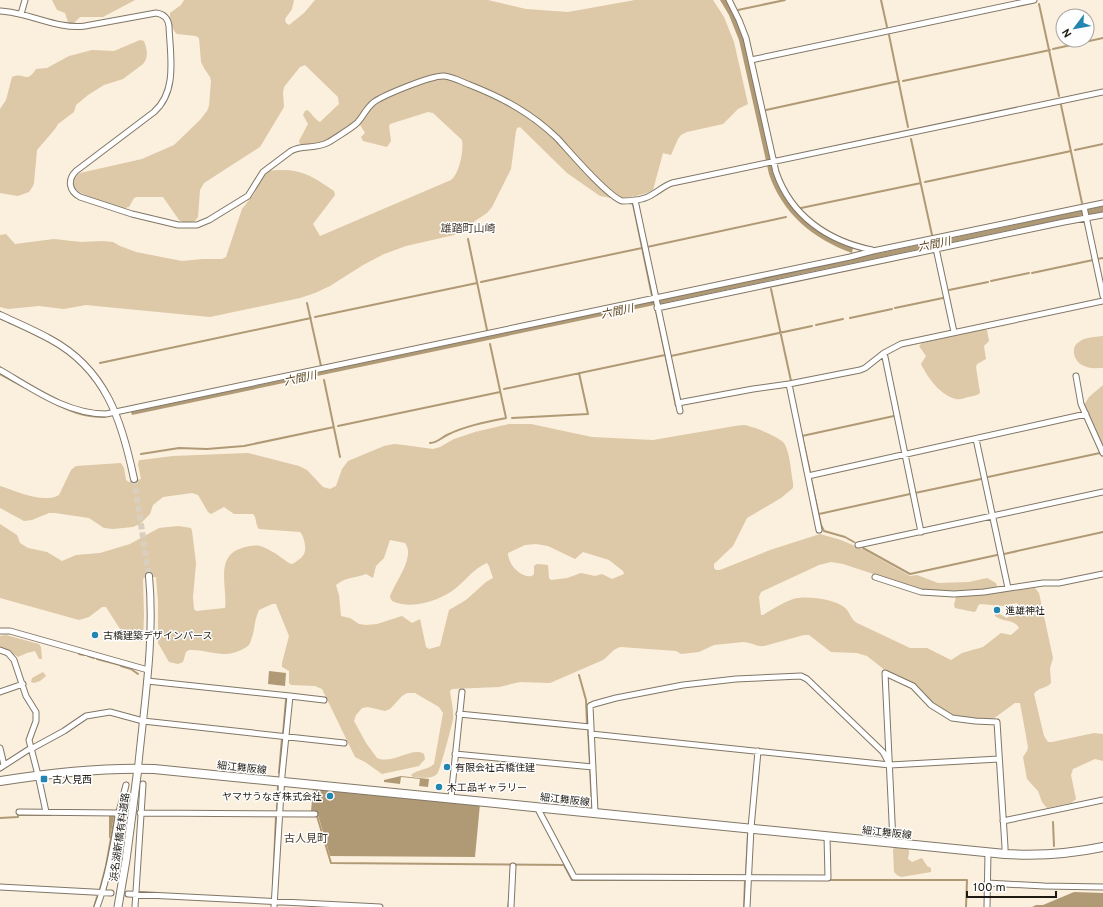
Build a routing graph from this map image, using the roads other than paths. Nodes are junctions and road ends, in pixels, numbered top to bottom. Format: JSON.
{"nodes":[{"id":1,"x":25,"y":0,"type":"edge"},
{"id":2,"x":729,"y":0,"type":"edge"},
{"id":3,"x":1034,"y":0,"type":"edge"},
{"id":4,"x":0,"y":11,"type":"edge"},
{"id":5,"x":21,"y":14,"type":"junction"},
{"id":6,"x":751,"y":60,"type":"junction"},
{"id":7,"x":1103,"y":92,"type":"edge"},
{"id":8,"x":773,"y":162,"type":"junction"},
{"id":9,"x":635,"y":200,"type":"junction"},
{"id":10,"x":1103,"y":203,"type":"edge"},
{"id":11,"x":1084,"y":208,"type":"junction"},
{"id":12,"x":1103,"y":215,"type":"edge"},
{"id":13,"x":1086,"y":218,"type":"junction"},
{"id":14,"x":934,"y":240,"type":"junction"},
{"id":15,"x":936,"y":248,"type":"junction"},
{"id":16,"x":873,"y":251,"type":"junction"},
{"id":17,"x":1103,"y":296,"type":"edge"},
{"id":18,"x":1103,"y":301,"type":"edge"},
{"id":19,"x":657,"y":304,"type":"junction"},
{"id":20,"x":0,"y":316,"type":"edge"},
{"id":21,"x":954,"y":332,"type":"junction"},
{"id":22,"x":883,"y":354,"type":"junction"},
{"id":23,"x":0,"y":370,"type":"edge"},
{"id":24,"x":1076,"y":376,"type":"dead end"},
{"id":25,"x":789,"y":384,"type":"junction"},
{"id":26,"x":678,"y":403,"type":"junction"},
{"id":27,"x":116,"y":412,"type":"junction"},
{"id":28,"x":680,"y":412,"type":"dead end"},
{"id":29,"x":1086,"y":414,"type":"junction"},
{"id":30,"x":976,"y":439,"type":"junction"},
{"id":31,"x":1103,"y":453,"type":"edge"},
{"id":32,"x":905,"y":455,"type":"junction"},
{"id":33,"x":808,"y":476,"type":"junction"},
{"id":34,"x":134,"y":479,"type":"tunnel mouth"},
{"id":35,"x":1103,"y":492,"type":"edge"},
{"id":36,"x":992,"y":516,"type":"junction"},
{"id":37,"x":819,"y":530,"type":"dead end"},
{"id":38,"x":921,"y":532,"type":"junction"},
{"id":39,"x":858,"y":545,"type":"dead end"},
{"id":40,"x":1103,"y":574,"type":"edge"},
{"id":41,"x":149,"y":576,"type":"tunnel mouth"},
{"id":42,"x":876,"y":576,"type":"dead end"},
{"id":43,"x":1008,"y":588,"type":"junction"},
{"id":44,"x":0,"y":631,"type":"edge"},
{"id":45,"x":0,"y":650,"type":"edge"},
{"id":46,"x":148,"y":670,"type":"junction"},
{"id":47,"x":147,"y":681,"type":"junction"},
{"id":48,"x":22,"y":684,"type":"junction"},
{"id":49,"x":0,"y":692,"type":"edge"},
{"id":50,"x":462,"y":692,"type":"dead end"},
{"id":51,"x":290,"y":696,"type":"junction"},
{"id":52,"x":324,"y":700,"type":"dead end"},
{"id":53,"x":459,"y":714,"type":"junction"},
{"id":54,"x":143,"y":721,"type":"junction"},
{"id":55,"x":590,"y":727,"type":"junction"},
{"id":56,"x":591,"y":734,"type":"junction"},
{"id":57,"x":286,"y":736,"type":"junction"},
{"id":58,"x":344,"y":743,"type":"dead end"},
{"id":59,"x":0,"y":748,"type":"edge"},
{"id":60,"x":31,"y":749,"type":"junction"},
{"id":61,"x":758,"y":751,"type":"junction"},
{"id":62,"x":455,"y":754,"type":"junction"},
{"id":63,"x":999,"y":759,"type":"junction"},
{"id":64,"x":890,"y":764,"type":"junction"},
{"id":65,"x":2,"y":767,"type":"edge"},
{"id":66,"x":593,"y":767,"type":"junction"},
{"id":67,"x":138,"y":768,"type":"junction"},
{"id":68,"x":38,"y":775,"type":"junction"},
{"id":69,"x":0,"y":781,"type":"edge"},
{"id":70,"x":281,"y":781,"type":"junction"},
{"id":71,"x":143,"y":784,"type":"dead end"},
{"id":72,"x":126,"y":785,"type":"dead end"},
{"id":73,"x":451,"y":798,"type":"junction"},
{"id":74,"x":1103,"y":800,"type":"edge"},
{"id":75,"x":539,"y":807,"type":"junction"},
{"id":76,"x":19,"y":812,"type":"dead end"},
{"id":77,"x":46,"y":812,"type":"junction"},
{"id":78,"x":595,"y":812,"type":"junction"},
{"id":79,"x":140,"y":813,"type":"junction"},
{"id":80,"x":117,"y":814,"type":"junction"},
{"id":81,"x":279,"y":814,"type":"junction"},
{"id":82,"x":315,"y":814,"type":"dead end"},
{"id":83,"x":1004,"y":821,"type":"junction"},
{"id":84,"x":751,"y":828,"type":"junction"},
{"id":85,"x":827,"y":836,"type":"junction"},
{"id":86,"x":893,"y":842,"type":"junction"},
{"id":87,"x":1103,"y":847,"type":"edge"},
{"id":88,"x":988,"y":852,"type":"junction"},
{"id":89,"x":1005,"y":854,"type":"junction"},
{"id":90,"x":513,"y":866,"type":"dead end"},
{"id":91,"x":748,"y":878,"type":"junction"},
{"id":92,"x":987,"y":883,"type":"junction"},
{"id":93,"x":1103,"y":887,"type":"edge"},
{"id":94,"x":0,"y":888,"type":"edge"},
{"id":95,"x":103,"y":893,"type":"junction"},
{"id":96,"x":111,"y":893,"type":"dead end"},
{"id":97,"x":128,"y":894,"type":"dead end"},
{"id":98,"x":136,"y":894,"type":"junction"},
{"id":99,"x":275,"y":904,"type":"edge"},
{"id":100,"x":97,"y":907,"type":"edge"},
{"id":101,"x":118,"y":907,"type":"edge"},
{"id":102,"x":135,"y":907,"type":"edge"},
{"id":103,"x":380,"y":907,"type":"edge"},
{"id":104,"x":511,"y":907,"type":"edge"},
{"id":105,"x":747,"y":907,"type":"edge"},
{"id":106,"x":987,"y":907,"type":"edge"}],
"edges":[{"from":1,"to":5,"type":"street"},
{"from":2,"to":6,"type":"street"},
{"from":3,"to":6,"type":"street"},
{"from":4,"to":5,"type":"street"},
{"from":5,"to":9,"type":"street"},
{"from":6,"to":8,"type":"street"},
{"from":7,"to":8,"type":"street"},
{"from":8,"to":9,"type":"street"},
{"from":8,"to":16,"type":"street"},
{"from":9,"to":19,"type":"street"},
{"from":10,"to":11,"type":"street"},
{"from":11,"to":13,"type":"street"},
{"from":11,"to":14,"type":"street"},
{"from":12,"to":13,"type":"street"},
{"from":13,"to":15,"type":"street"},
{"from":13,"to":17,"type":"street"},
{"from":14,"to":15,"type":"street"},
{"from":14,"to":16,"type":"street"},
{"from":15,"to":19,"type":"street"},
{"from":15,"to":21,"type":"street"},
{"from":16,"to":19,"type":"street"},
{"from":18,"to":21,"type":"street"},
{"from":19,"to":26,"type":"street"},
{"from":19,"to":27,"type":"street"},
{"from":20,"to":27,"type":"street"},
{"from":21,"to":22,"type":"street"},
{"from":22,"to":25,"type":"street"},
{"from":22,"to":32,"type":"street"},
{"from":23,"to":27,"type":"street"},
{"from":24,"to":29,"type":"street"},
{"from":25,"to":26,"type":"street"},
{"from":25,"to":33,"type":"street"},
{"from":26,"to":28,"type":"street"},
{"from":27,"to":34,"type":"street"},
{"from":29,"to":30,"type":"street"},
{"from":29,"to":31,"type":"street"},
{"from":30,"to":32,"type":"street"},
{"from":30,"to":36,"type":"street"},
{"from":32,"to":33,"type":"street"},
{"from":32,"to":38,"type":"street"},
{"from":33,"to":37,"type":"street"},
{"from":35,"to":36,"type":"street"},
{"from":36,"to":38,"type":"street"},
{"from":36,"to":43,"type":"street"},
{"from":38,"to":39,"type":"street"},
{"from":40,"to":43,"type":"street"},
{"from":41,"to":46,"type":"street"},
{"from":42,"to":43,"type":"street"},
{"from":44,"to":46,"type":"street"},
{"from":45,"to":48,"type":"street"},
{"from":46,"to":47,"type":"street"},
{"from":47,"to":51,"type":"street"},
{"from":47,"to":54,"type":"street"},
{"from":48,"to":49,"type":"street"},
{"from":48,"to":60,"type":"street"},
{"from":50,"to":53,"type":"street"},
{"from":51,"to":52,"type":"street"},
{"from":51,"to":57,"type":"street"},
{"from":53,"to":55,"type":"street"},
{"from":53,"to":62,"type":"street"},
{"from":54,"to":57,"type":"street"},
{"from":54,"to":60,"type":"street"},
{"from":54,"to":67,"type":"street"},
{"from":55,"to":56,"type":"street"},
{"from":55,"to":64,"type":"street"},
{"from":56,"to":61,"type":"street"},
{"from":56,"to":66,"type":"street"},
{"from":57,"to":58,"type":"street"},
{"from":57,"to":70,"type":"street"},
{"from":59,"to":65,"type":"street"},
{"from":60,"to":65,"type":"street"},
{"from":60,"to":68,"type":"street"},
{"from":61,"to":64,"type":"street"},
{"from":61,"to":84,"type":"street"},
{"from":62,"to":66,"type":"street"},
{"from":62,"to":73,"type":"street"},
{"from":63,"to":64,"type":"street"},
{"from":63,"to":64,"type":"street"},
{"from":63,"to":83,"type":"street"},
{"from":64,"to":86,"type":"street"},
{"from":66,"to":78,"type":"street"},
{"from":67,"to":68,"type":"main road","name":"細江舞阪線"},
{"from":67,"to":70,"type":"main road","name":"細江舞阪線"},
{"from":67,"to":101,"type":"main road","name":"浜名湖新橋有料道路"},
{"from":68,"to":69,"type":"main road","name":"細江舞阪線"},
{"from":68,"to":77,"type":"street"},
{"from":70,"to":73,"type":"main road","name":"細江舞阪線"},
{"from":70,"to":81,"type":"street"},
{"from":71,"to":79,"type":"street"},
{"from":72,"to":80,"type":"street"},
{"from":73,"to":75,"type":"main road","name":"細江舞阪線"},
{"from":74,"to":83,"type":"street"},
{"from":75,"to":78,"type":"main road","name":"細江舞阪線"},
{"from":75,"to":91,"type":"street"},
{"from":76,"to":77,"type":"street"},
{"from":77,"to":80,"type":"street"},
{"from":78,"to":84,"type":"main road","name":"細江舞阪線"},
{"from":79,"to":81,"type":"street"},
{"from":79,"to":98,"type":"street"},
{"from":80,"to":95,"type":"street"},
{"from":81,"to":82,"type":"street"},
{"from":81,"to":99,"type":"street"},
{"from":83,"to":89,"type":"street"},
{"from":84,"to":85,"type":"main road","name":"細江舞阪線"},
{"from":84,"to":91,"type":"street"},
{"from":85,"to":86,"type":"main road","name":"細江舞阪線"},
{"from":85,"to":91,"type":"street"},
{"from":86,"to":88,"type":"main road","name":"細江舞阪線"},
{"from":87,"to":89,"type":"main road","name":"細江舞阪線"},
{"from":88,"to":89,"type":"main road","name":"細江舞阪線"},
{"from":88,"to":92,"type":"street"},
{"from":90,"to":104,"type":"street"},
{"from":91,"to":105,"type":"street"},
{"from":92,"to":93,"type":"street"},
{"from":92,"to":106,"type":"street"},
{"from":94,"to":95,"type":"street"},
{"from":95,"to":96,"type":"street"},
{"from":95,"to":100,"type":"street"},
{"from":97,"to":98,"type":"street"},
{"from":98,"to":99,"type":"street"},
{"from":98,"to":102,"type":"street"},
{"from":99,"to":103,"type":"street"}]}
